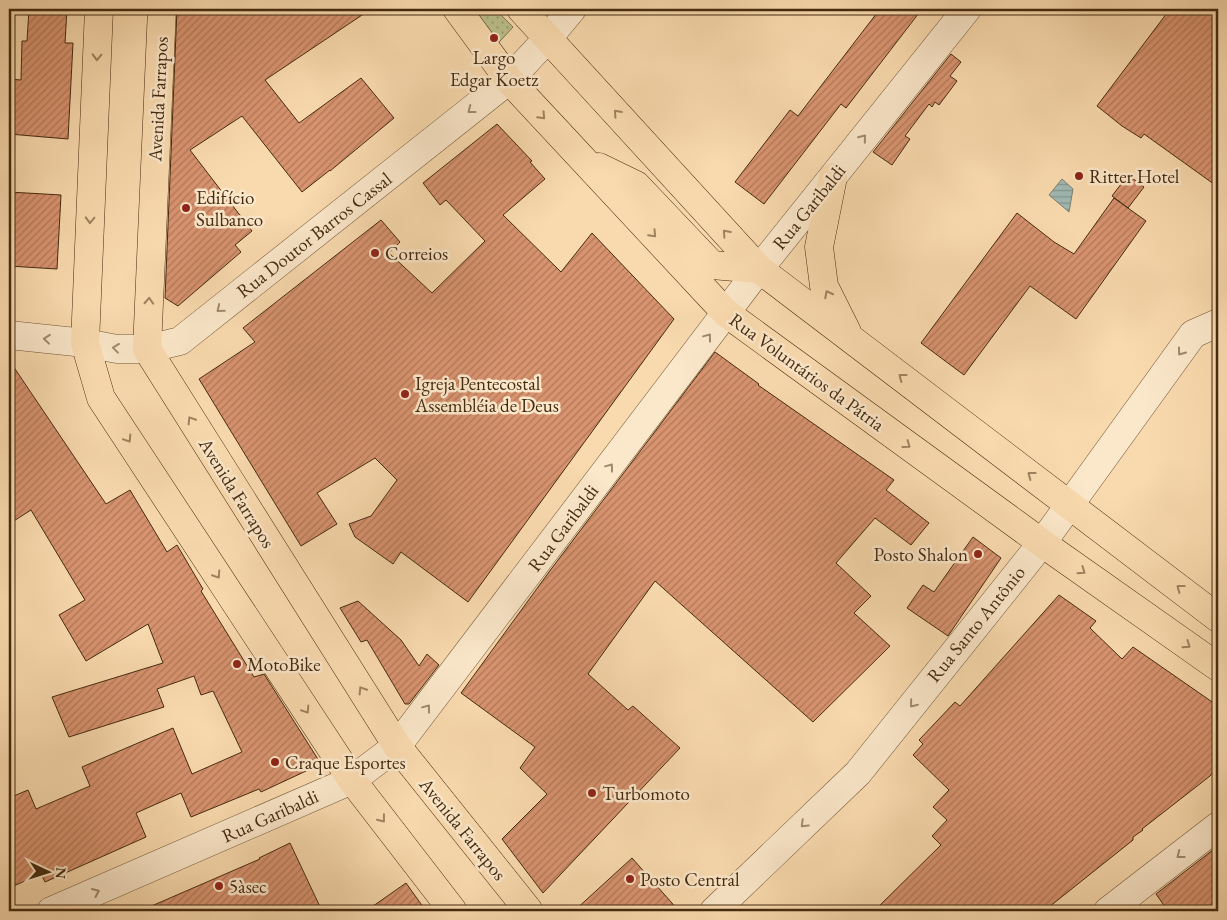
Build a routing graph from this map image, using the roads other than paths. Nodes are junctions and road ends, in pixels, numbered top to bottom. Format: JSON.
{"nodes":[{"id":1,"x":99,"y":9,"type":"edge"},
{"id":2,"x":162,"y":9,"type":"edge"},
{"id":3,"x":457,"y":9,"type":"edge"},
{"id":4,"x":521,"y":9,"type":"edge"},
{"id":5,"x":572,"y":9,"type":"edge"},
{"id":6,"x":967,"y":9,"type":"edge"},
{"id":7,"x":548,"y":38,"type":"junction"},
{"id":8,"x":509,"y":80,"type":"junction"},
{"id":9,"x":583,"y":159,"type":"junction"},
{"id":10,"x":833,"y":176,"type":"junction"},
{"id":11,"x":759,"y":269,"type":"junction"},
{"id":12,"x":726,"y":313,"type":"junction"},
{"id":13,"x":1218,"y":323,"type":"edge"},
{"id":14,"x":9,"y":335,"type":"edge"},
{"id":15,"x":850,"y":338,"type":"junction"},
{"id":16,"x":86,"y":343,"type":"junction"},
{"id":17,"x":147,"y":350,"type":"junction"},
{"id":18,"x":1070,"y":505,"type":"junction"},
{"id":19,"x":1042,"y":543,"type":"junction"},
{"id":20,"x":1218,"y":618,"type":"edge"},
{"id":21,"x":1218,"y":667,"type":"edge"},
{"id":22,"x":397,"y":746,"type":"junction"},
{"id":23,"x":352,"y":780,"type":"junction"},
{"id":24,"x":1218,"y":826,"type":"edge"},
{"id":25,"x":51,"y":911,"type":"edge"},
{"id":26,"x":453,"y":911,"type":"edge"},
{"id":27,"x":529,"y":911,"type":"edge"},
{"id":28,"x":714,"y":911,"type":"edge"},
{"id":29,"x":1108,"y":911,"type":"edge"}],
"edges":[{"from":1,"to":16,"type":"main road","one_way":true},
{"from":17,"to":2,"type":"main road","name":"Avenida Farrapos","one_way":true},
{"from":3,"to":8,"type":"main road","name":"Rua Voluntários da Pátria"},
{"from":4,"to":7,"type":"main road"},
{"from":5,"to":7,"type":"street","name":"Rua Doutor Barros Cassal"},
{"from":10,"to":6,"type":"street","name":"Rua Garibaldi","one_way":true},
{"from":7,"to":8,"type":"street","name":"Rua Doutor Barros Cassal"},
{"from":11,"to":7,"type":"main road","one_way":true},
{"from":8,"to":9,"type":"main road","name":"Rua Voluntários da Pátria","one_way":true},
{"from":8,"to":17,"type":"street","name":"Rua Doutor Barros Cassal","one_way":true},
{"from":9,"to":11,"type":"main road"},
{"from":9,"to":12,"type":"main road","name":"Rua Voluntários da Pátria","one_way":true},
{"from":10,"to":11,"type":"street","name":"Rua Garibaldi"},
{"from":15,"to":10,"type":"main road","one_way":true},
{"from":11,"to":12,"type":"street","name":"Rua Garibaldi"},
{"from":11,"to":15,"type":"main road"},
{"from":12,"to":19,"type":"main road","name":"Rua Voluntários da Pátria","one_way":true},
{"from":22,"to":12,"type":"street","name":"Rua Garibaldi","one_way":true},
{"from":13,"to":18,"type":"street","name":"Rua Santo Antônio","one_way":true},
{"from":16,"to":14,"type":"street","name":"Rua Doutor Barros Cassal","one_way":true},
{"from":18,"to":15,"type":"main road","one_way":true},
{"from":17,"to":16,"type":"street","name":"Rua Doutor Barros Cassal","one_way":true},
{"from":16,"to":23,"type":"main road","one_way":true},
{"from":22,"to":17,"type":"main road","name":"Avenida Farrapos","one_way":true},
{"from":18,"to":19,"type":"street","name":"Rua Santo Antônio"},
{"from":20,"to":18,"type":"main road","one_way":true},
{"from":19,"to":21,"type":"main road","name":"Rua Voluntários da Pátria","one_way":true},
{"from":19,"to":28,"type":"street","name":"Rua Santo Antônio","one_way":true},
{"from":22,"to":23,"type":"street","name":"Rua Garibaldi"},
{"from":22,"to":27,"type":"main road","name":"Avenida Farrapos"},
{"from":25,"to":23,"type":"street","name":"Rua Garibaldi","one_way":true},
{"from":23,"to":26,"type":"main road","one_way":true},
{"from":24,"to":29,"type":"street","one_way":true}]}
